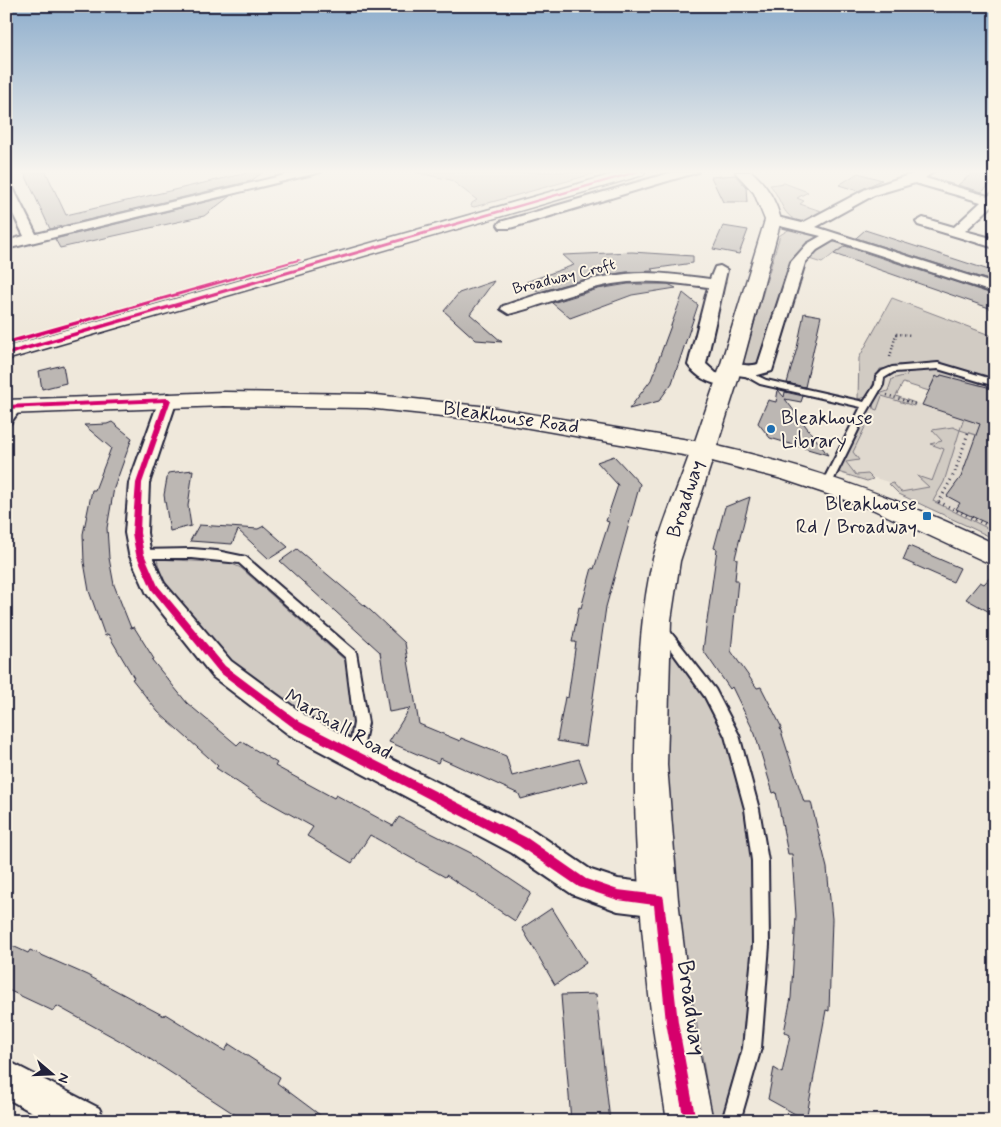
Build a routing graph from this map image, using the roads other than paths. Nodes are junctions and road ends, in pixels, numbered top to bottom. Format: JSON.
{"nodes":[{"id":1,"x":24,"y":225,"type":"edge"},
{"id":2,"x":94,"y":225,"type":"edge"},
{"id":3,"x":424,"y":225,"type":"edge"},
{"id":4,"x":455,"y":225,"type":"edge"},
{"id":5,"x":505,"y":225,"type":"dead end"},
{"id":6,"x":513,"y":225,"type":"edge"},
{"id":7,"x":772,"y":225,"type":"edge"},
{"id":8,"x":794,"y":225,"type":"edge"},
{"id":9,"x":809,"y":225,"type":"edge"},
{"id":10,"x":932,"y":225,"type":"edge"},
{"id":11,"x":964,"y":225,"type":"edge"},
{"id":12,"x":805,"y":227,"type":"junction"},
{"id":13,"x":956,"y":232,"type":"junction"},
{"id":14,"x":833,"y":235,"type":"junction"},
{"id":15,"x":33,"y":239,"type":"junction"},
{"id":16,"x":995,"y":244,"type":"edge"},
{"id":17,"x":6,"y":245,"type":"edge"},
{"id":18,"x":995,"y":289,"type":"edge"},
{"id":19,"x":509,"y":309,"type":"dead end"},
{"id":20,"x":6,"y":343,"type":"edge"},
{"id":21,"x":6,"y":354,"type":"edge"},
{"id":22,"x":733,"y":373,"type":"junction"},
{"id":23,"x":995,"y":383,"type":"edge"},
{"id":24,"x":168,"y":400,"type":"junction"},
{"id":25,"x":866,"y":404,"type":"junction"},
{"id":26,"x":10,"y":412,"type":"edge"},
{"id":27,"x":702,"y":450,"type":"junction"},
{"id":28,"x":826,"y":485,"type":"junction"},
{"id":29,"x":140,"y":554,"type":"junction"},
{"id":30,"x":995,"y":556,"type":"edge"},
{"id":31,"x":656,"y":620,"type":"junction"},
{"id":32,"x":355,"y":756,"type":"junction"},
{"id":33,"x":659,"y":900,"type":"junction"},
{"id":34,"x":6,"y":1078,"type":"edge"},
{"id":35,"x":86,"y":1121,"type":"edge"},
{"id":36,"x":690,"y":1121,"type":"edge"},
{"id":37,"x":731,"y":1121,"type":"edge"}],
"edges":[{"from":1,"to":15,"type":"street"},
{"from":2,"to":15,"type":"street"},
{"from":3,"to":20,"type":"main road"},
{"from":4,"to":21,"type":"main road"},
{"from":5,"to":6,"type":"street"},
{"from":7,"to":22,"type":"main road","name":"Broadway"},
{"from":8,"to":12,"type":"street"},
{"from":9,"to":12,"type":"street"},
{"from":10,"to":13,"type":"street"},
{"from":11,"to":13,"type":"street"},
{"from":12,"to":14,"type":"street"},
{"from":13,"to":16,"type":"street"},
{"from":14,"to":18,"type":"street"},
{"from":14,"to":22,"type":"street"},
{"from":15,"to":17,"type":"street"},
{"from":19,"to":22,"type":"street","name":"Broadway Croft"},
{"from":22,"to":25,"type":"lane"},
{"from":22,"to":27,"type":"main road","name":"Broadway"},
{"from":23,"to":25,"type":"lane"},
{"from":24,"to":26,"type":"main road","name":"Bleakhouse Road"},
{"from":24,"to":27,"type":"main road","name":"Bleakhouse Road"},
{"from":24,"to":29,"type":"street","name":"Marshall Road"},
{"from":25,"to":28,"type":"lane"},
{"from":27,"to":28,"type":"main road","name":"Bleakhouse Road"},
{"from":27,"to":31,"type":"main road","name":"Broadway"},
{"from":28,"to":30,"type":"main road","name":"Bleakhouse Road"},
{"from":29,"to":32,"type":"street","name":"Marshall Road"},
{"from":29,"to":32,"type":"lane","name":"Marshall Road"},
{"from":31,"to":33,"type":"main road","name":"Broadway"},
{"from":31,"to":37,"type":"lane"},
{"from":32,"to":33,"type":"street","name":"Marshall Road"},
{"from":33,"to":36,"type":"main road","name":"Broadway"},
{"from":34,"to":35,"type":"street"}]}
